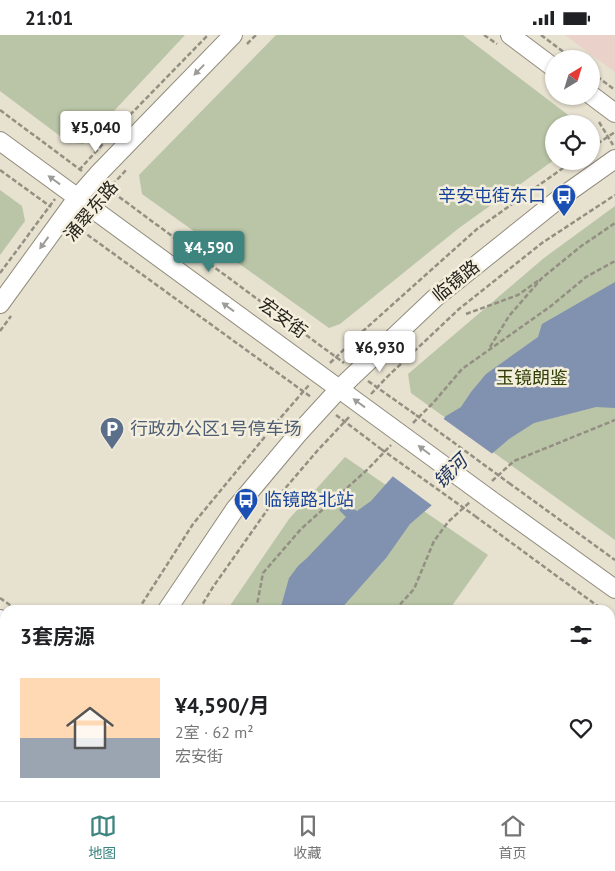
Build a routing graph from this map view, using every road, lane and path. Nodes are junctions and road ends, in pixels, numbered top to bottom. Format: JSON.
{"nodes":[{"id":1,"x":256,"y":35,"type":"edge"},
{"id":2,"x":510,"y":35,"type":"edge"},
{"id":3,"x":541,"y":35,"type":"edge"},
{"id":4,"x":237,"y":42,"type":"edge"},
{"id":5,"x":561,"y":50,"type":"edge"},
{"id":6,"x":545,"y":61,"type":"edge"},
{"id":7,"x":600,"y":79,"type":"edge"},
{"id":8,"x":615,"y":90,"type":"edge"},
{"id":9,"x":596,"y":105,"type":"edge"},
{"id":10,"x":0,"y":110,"type":"edge"},
{"id":11,"x":615,"y":113,"type":"edge"},
{"id":12,"x":600,"y":123,"type":"edge"},
{"id":13,"x":615,"y":132,"type":"edge"},
{"id":14,"x":608,"y":136,"type":"junction"},
{"id":15,"x":0,"y":141,"type":"edge"},
{"id":16,"x":600,"y":142,"type":"edge"},
{"id":17,"x":615,"y":148,"type":"edge"},
{"id":18,"x":615,"y":159,"type":"edge"},
{"id":19,"x":126,"y":169,"type":"dead end"},
{"id":20,"x":0,"y":170,"type":"edge"},
{"id":21,"x":101,"y":184,"type":"junction"},
{"id":22,"x":615,"y":195,"type":"edge"},
{"id":23,"x":84,"y":203,"type":"junction"},
{"id":24,"x":72,"y":223,"type":"junction"},
{"id":25,"x":615,"y":223,"type":"edge"},
{"id":26,"x":615,"y":261,"type":"edge"},
{"id":27,"x":542,"y":278,"type":"junction"},
{"id":28,"x":5,"y":310,"type":"edge"},
{"id":29,"x":466,"y":314,"type":"dead end"},
{"id":30,"x":0,"y":331,"type":"edge"},
{"id":31,"x":490,"y":348,"type":"junction"},
{"id":32,"x":357,"y":372,"type":"junction"},
{"id":33,"x":378,"y":388,"type":"junction"},
{"id":34,"x":340,"y":389,"type":"junction"},
{"id":35,"x":361,"y":405,"type":"junction"},
{"id":36,"x":324,"y":406,"type":"junction"},
{"id":37,"x":345,"y":422,"type":"junction"},
{"id":38,"x":402,"y":432,"type":"junction"},
{"id":39,"x":615,"y":560,"type":"edge"},
{"id":40,"x":615,"y":589,"type":"edge"},
{"id":41,"x":171,"y":605,"type":"edge"},
{"id":42,"x":202,"y":605,"type":"edge"},
{"id":43,"x":257,"y":605,"type":"edge"},
{"id":44,"x":596,"y":605,"type":"edge"}],
"edges":[{"from":1,"to":4,"type":"path"},
{"from":2,"to":6,"type":"street"},
{"from":3,"to":5,"type":"path"},
{"from":4,"to":21,"type":"street","name":"涌翠东路","one_way":true},
{"from":7,"to":8,"type":"path"},
{"from":9,"to":11,"type":"street"},
{"from":10,"to":21,"type":"path","name":"宏安街"},
{"from":12,"to":14,"type":"path"},
{"from":13,"to":14,"type":"path"},
{"from":14,"to":16,"type":"path"},
{"from":14,"to":17,"type":"path"},
{"from":23,"to":15,"type":"street","name":"宏安街","one_way":true},
{"from":18,"to":32,"type":"street","name":"临镜路"},
{"from":19,"to":21,"type":"path","name":"涌翠东路"},
{"from":20,"to":24,"type":"path"},
{"from":21,"to":23,"type":"street","name":"涌翠东路"},
{"from":21,"to":23,"type":"path","name":"涌翠东路"},
{"from":21,"to":32,"type":"path","name":"宏安街"},
{"from":22,"to":33,"type":"path","name":"临镜路"},
{"from":23,"to":24,"type":"street","name":"涌翠东路"},
{"from":23,"to":24,"type":"path","name":"涌翠东路"},
{"from":34,"to":23,"type":"street","name":"宏安街","one_way":true},
{"from":24,"to":28,"type":"street","name":"涌翠东路","one_way":true},
{"from":24,"to":36,"type":"path"},
{"from":25,"to":27,"type":"path"},
{"from":26,"to":31,"type":"path"},
{"from":27,"to":29,"type":"path"},
{"from":27,"to":31,"type":"path"},
{"from":28,"to":30,"type":"path"},
{"from":31,"to":38,"type":"path"},
{"from":32,"to":33,"type":"path","name":"宏安街"},
{"from":32,"to":34,"type":"street","name":"临镜路"},
{"from":33,"to":35,"type":"path","name":"临镜路"},
{"from":33,"to":39,"type":"path","name":"宏安街","bridge":true},
{"from":35,"to":34,"type":"street","name":"宏安街","one_way":true},
{"from":34,"to":36,"type":"street","name":"临镜路"},
{"from":35,"to":37,"type":"path","name":"临镜路"},
{"from":35,"to":38,"type":"street","name":"宏安街"},
{"from":36,"to":37,"type":"path"},
{"from":36,"to":41,"type":"street","name":"临镜路"},
{"from":37,"to":42,"type":"path","name":"临镜路"},
{"from":37,"to":44,"type":"path","bridge":true},
{"from":40,"to":38,"type":"street","name":"宏安街","one_way":true,"bridge":true},
{"from":38,"to":43,"type":"path"}]}
